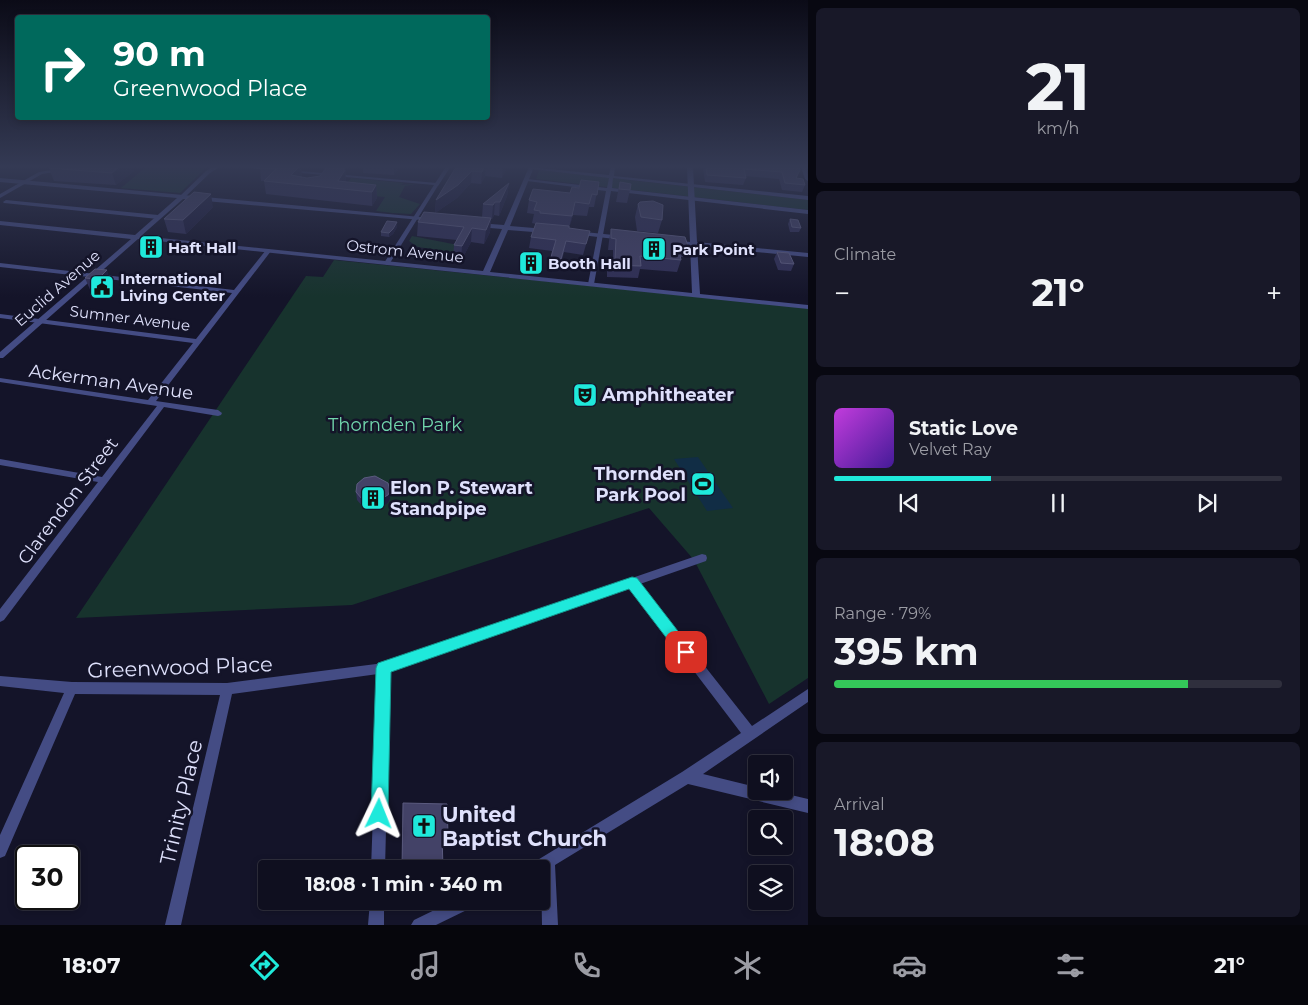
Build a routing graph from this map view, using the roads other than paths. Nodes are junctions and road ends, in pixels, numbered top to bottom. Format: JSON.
{"nodes":[{"id":1,"x":89,"y":210,"type":"edge"},
{"id":2,"x":166,"y":210,"type":"edge"},
{"id":3,"x":321,"y":210,"type":"edge"},
{"id":4,"x":420,"y":210,"type":"edge"},
{"id":5,"x":514,"y":210,"type":"edge"},
{"id":6,"x":605,"y":210,"type":"edge"},
{"id":7,"x":692,"y":210,"type":"edge"},
{"id":8,"x":792,"y":210,"type":"edge"},
{"id":9,"x":808,"y":212,"type":"edge"},
{"id":10,"x":158,"y":217,"type":"junction"},
{"id":11,"x":415,"y":219,"type":"junction"},
{"id":12,"x":442,"y":221,"type":"edge"},
{"id":13,"x":0,"y":223,"type":"edge"},
{"id":14,"x":471,"y":224,"type":"edge"},
{"id":15,"x":506,"y":227,"type":"junction"},
{"id":16,"x":556,"y":232,"type":"edge"},
{"id":17,"x":566,"y":232,"type":"edge"},
{"id":18,"x":600,"y":236,"type":"junction"},
{"id":19,"x":135,"y":238,"type":"junction"},
{"id":20,"x":635,"y":239,"type":"edge"},
{"id":21,"x":664,"y":241,"type":"edge"},
{"id":22,"x":694,"y":244,"type":"junction"},
{"id":23,"x":268,"y":251,"type":"junction"},
{"id":24,"x":808,"y":255,"type":"edge"},
{"id":25,"x":387,"y":263,"type":"junction"},
{"id":26,"x":0,"y":265,"type":"edge"},
{"id":27,"x":486,"y":274,"type":"junction"},
{"id":28,"x":93,"y":275,"type":"junction"},
{"id":29,"x":591,"y":284,"type":"junction"},
{"id":30,"x":236,"y":292,"type":"junction"},
{"id":31,"x":696,"y":295,"type":"junction"},
{"id":32,"x":808,"y":307,"type":"edge"},
{"id":33,"x":0,"y":316,"type":"edge"},
{"id":34,"x":40,"y":321,"type":"junction"},
{"id":35,"x":198,"y":341,"type":"junction"},
{"id":36,"x":0,"y":356,"type":"edge"},
{"id":37,"x":0,"y":380,"type":"edge"},
{"id":38,"x":150,"y":403,"type":"junction"},
{"id":39,"x":162,"y":405,"type":"junction"},
{"id":40,"x":218,"y":412,"type":"dead end"},
{"id":41,"x":1,"y":463,"type":"edge"},
{"id":42,"x":104,"y":480,"type":"junction"},
{"id":43,"x":702,"y":558,"type":"dead end"},
{"id":44,"x":632,"y":582,"type":"junction"},
{"id":45,"x":0,"y":617,"type":"edge"},
{"id":46,"x":384,"y":668,"type":"junction"},
{"id":47,"x":0,"y":681,"type":"edge"},
{"id":48,"x":72,"y":688,"type":"junction"},
{"id":49,"x":227,"y":688,"type":"junction"},
{"id":50,"x":808,"y":695,"type":"edge"},
{"id":51,"x":750,"y":734,"type":"junction"},
{"id":52,"x":687,"y":777,"type":"junction"},
{"id":53,"x":808,"y":806,"type":"edge"},
{"id":54,"x":0,"y":851,"type":"edge"},
{"id":55,"x":378,"y":860,"type":"edge"},
{"id":56,"x":550,"y":861,"type":"edge"},
{"id":57,"x":377,"y":910,"type":"edge"},
{"id":58,"x":451,"y":910,"type":"edge"},
{"id":59,"x":548,"y":910,"type":"edge"},
{"id":60,"x":173,"y":925,"type":"edge"},
{"id":61,"x":376,"y":925,"type":"edge"},
{"id":62,"x":419,"y":925,"type":"edge"},
{"id":63,"x":550,"y":925,"type":"edge"}],
"edges":[{"from":1,"to":10,"type":"street"},
{"from":2,"to":10,"type":"street","name":"Euclid Avenue"},
{"from":3,"to":11,"type":"street"},
{"from":4,"to":11,"type":"street"},
{"from":5,"to":15,"type":"street"},
{"from":6,"to":18,"type":"street"},
{"from":7,"to":22,"type":"street"},
{"from":8,"to":9,"type":"street"},
{"from":10,"to":19,"type":"street","name":"Euclid Avenue"},
{"from":11,"to":12,"type":"street"},
{"from":11,"to":25,"type":"street"},
{"from":13,"to":19,"type":"street","name":"Ostrom Avenue"},
{"from":14,"to":15,"type":"street"},
{"from":15,"to":16,"type":"street"},
{"from":15,"to":27,"type":"street"},
{"from":17,"to":18,"type":"street"},
{"from":18,"to":20,"type":"street"},
{"from":18,"to":29,"type":"street"},
{"from":19,"to":23,"type":"street","name":"Ostrom Avenue"},
{"from":19,"to":28,"type":"street","name":"Euclid Avenue"},
{"from":21,"to":22,"type":"street"},
{"from":22,"to":24,"type":"street"},
{"from":22,"to":31,"type":"street"},
{"from":23,"to":25,"type":"street","name":"Ostrom Avenue"},
{"from":23,"to":30,"type":"street"},
{"from":25,"to":27,"type":"street","name":"Ostrom Avenue"},
{"from":26,"to":28,"type":"street"},
{"from":27,"to":29,"type":"street","name":"Ostrom Avenue"},
{"from":28,"to":30,"type":"street"},
{"from":28,"to":34,"type":"street","name":"Euclid Avenue"},
{"from":29,"to":31,"type":"street","name":"Ostrom Avenue"},
{"from":30,"to":35,"type":"street"},
{"from":31,"to":32,"type":"street","name":"Ostrom Avenue"},
{"from":33,"to":34,"type":"street","name":"Sumner Avenue"},
{"from":34,"to":35,"type":"street","name":"Sumner Avenue"},
{"from":34,"to":36,"type":"street","name":"Euclid Avenue"},
{"from":35,"to":38,"type":"street"},
{"from":37,"to":38,"type":"street","name":"Ackerman Avenue"},
{"from":38,"to":39,"type":"street","name":"Ackerman Avenue"},
{"from":39,"to":40,"type":"street","name":"Ackerman Avenue"},
{"from":39,"to":42,"type":"street","name":"Clarendon Street"},
{"from":41,"to":42,"type":"street"},
{"from":42,"to":45,"type":"street","name":"Clarendon Street"},
{"from":43,"to":44,"type":"street","name":"Greenwood Place"},
{"from":44,"to":46,"type":"street","name":"Greenwood Place"},
{"from":44,"to":51,"type":"street"},
{"from":46,"to":49,"type":"street","name":"Greenwood Place"},
{"from":46,"to":55,"type":"street"},
{"from":47,"to":48,"type":"street","name":"Greenwood Place"},
{"from":48,"to":49,"type":"street","name":"Greenwood Place"},
{"from":48,"to":54,"type":"street"},
{"from":49,"to":60,"type":"street","name":"Trinity Place"},
{"from":50,"to":51,"type":"street"},
{"from":51,"to":52,"type":"street"},
{"from":52,"to":53,"type":"street"},
{"from":52,"to":56,"type":"street"},
{"from":57,"to":61,"type":"street"},
{"from":58,"to":62,"type":"street"},
{"from":59,"to":63,"type":"street"}]}
